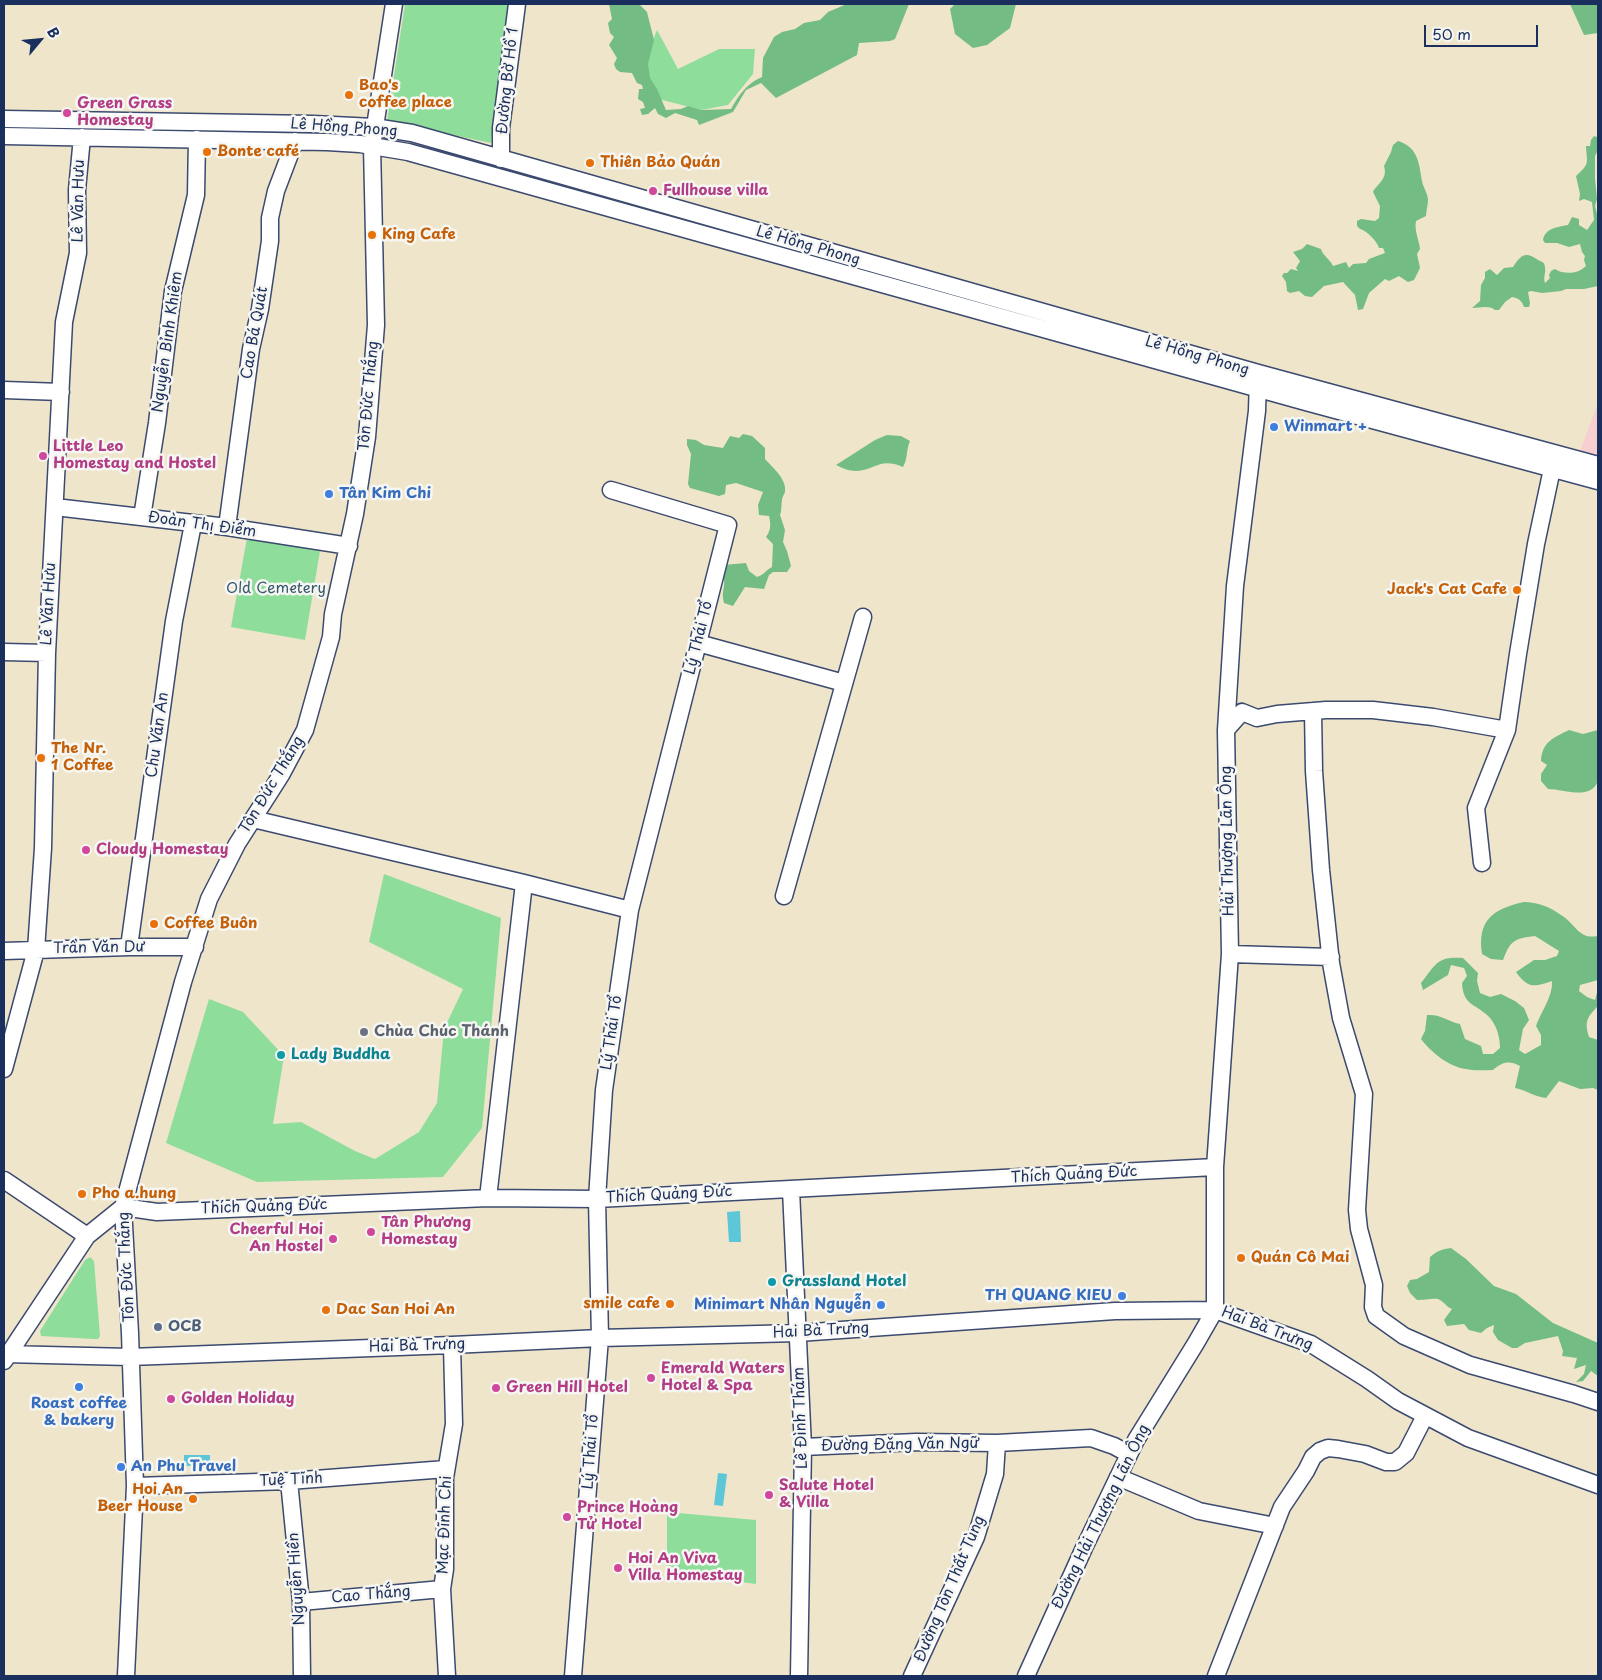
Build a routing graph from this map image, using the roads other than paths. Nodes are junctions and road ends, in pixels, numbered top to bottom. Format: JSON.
{"nodes":[{"id":1,"x":394,"y":4,"type":"edge"},
{"id":2,"x":516,"y":4,"type":"edge"},
{"id":3,"x":4,"y":119,"type":"edge"},
{"id":4,"x":374,"y":127,"type":"junction"},
{"id":5,"x":4,"y":136,"type":"edge"},
{"id":6,"x":82,"y":137,"type":"junction"},
{"id":7,"x":198,"y":139,"type":"junction"},
{"id":8,"x":295,"y":141,"type":"junction"},
{"id":9,"x":372,"y":146,"type":"junction"},
{"id":10,"x":501,"y":159,"type":"junction"},
{"id":11,"x":758,"y":240,"type":"junction"},
{"id":12,"x":1258,"y":381,"type":"junction"},
{"id":13,"x":4,"y":390,"type":"edge"},
{"id":14,"x":61,"y":392,"type":"junction"},
{"id":15,"x":1598,"y":464,"type":"edge"},
{"id":16,"x":1552,"y":469,"type":"junction"},
{"id":17,"x":1598,"y":481,"type":"edge"},
{"id":18,"x":611,"y":490,"type":"dead end"},
{"id":19,"x":55,"y":507,"type":"junction"},
{"id":20,"x":142,"y":517,"type":"junction"},
{"id":21,"x":192,"y":524,"type":"junction"},
{"id":22,"x":227,"y":527,"type":"junction"},
{"id":23,"x":349,"y":546,"type":"junction"},
{"id":24,"x":863,"y":617,"type":"dead end"},
{"id":25,"x":698,"y":644,"type":"junction"},
{"id":26,"x":4,"y":652,"type":"edge"},
{"id":27,"x":46,"y":653,"type":"junction"},
{"id":28,"x":844,"y":683,"type":"junction"},
{"id":29,"x":1313,"y":711,"type":"junction"},
{"id":30,"x":1226,"y":730,"type":"junction"},
{"id":31,"x":1507,"y":730,"type":"junction"},
{"id":32,"x":253,"y":819,"type":"junction"},
{"id":33,"x":1482,"y":863,"type":"dead end"},
{"id":34,"x":524,"y":883,"type":"junction"},
{"id":35,"x":784,"y":896,"type":"dead end"},
{"id":36,"x":630,"y":910,"type":"junction"},
{"id":37,"x":129,"y":947,"type":"junction"},
{"id":38,"x":195,"y":947,"type":"junction"},
{"id":39,"x":4,"y":950,"type":"edge"},
{"id":40,"x":36,"y":950,"type":"junction"},
{"id":41,"x":1230,"y":954,"type":"junction"},
{"id":42,"x":1331,"y":957,"type":"junction"},
{"id":43,"x":4,"y":1069,"type":"edge"},
{"id":44,"x":1215,"y":1167,"type":"junction"},
{"id":45,"x":4,"y":1180,"type":"edge"},
{"id":46,"x":791,"y":1190,"type":"junction"},
{"id":47,"x":488,"y":1198,"type":"junction"},
{"id":48,"x":598,"y":1199,"type":"junction"},
{"id":49,"x":123,"y":1207,"type":"junction"},
{"id":50,"x":87,"y":1236,"type":"junction"},
{"id":51,"x":1215,"y":1310,"type":"junction"},
{"id":52,"x":798,"y":1333,"type":"junction"},
{"id":53,"x":600,"y":1338,"type":"junction"},
{"id":54,"x":452,"y":1345,"type":"junction"},
{"id":55,"x":5,"y":1357,"type":"edge"},
{"id":56,"x":130,"y":1357,"type":"junction"},
{"id":57,"x":1598,"y":1402,"type":"edge"},
{"id":58,"x":1425,"y":1416,"type":"junction"},
{"id":59,"x":997,"y":1443,"type":"junction"},
{"id":60,"x":803,"y":1447,"type":"junction"},
{"id":61,"x":1129,"y":1454,"type":"junction"},
{"id":62,"x":446,"y":1469,"type":"junction"},
{"id":63,"x":1118,"y":1477,"type":"junction"},
{"id":64,"x":289,"y":1481,"type":"junction"},
{"id":65,"x":1598,"y":1485,"type":"edge"},
{"id":66,"x":134,"y":1486,"type":"junction"},
{"id":67,"x":1274,"y":1526,"type":"junction"},
{"id":68,"x":442,"y":1589,"type":"junction"},
{"id":69,"x":301,"y":1602,"type":"junction"},
{"id":70,"x":126,"y":1676,"type":"edge"},
{"id":71,"x":302,"y":1676,"type":"edge"},
{"id":72,"x":446,"y":1676,"type":"edge"},
{"id":73,"x":573,"y":1676,"type":"edge"},
{"id":74,"x":799,"y":1676,"type":"edge"},
{"id":75,"x":912,"y":1676,"type":"edge"},
{"id":76,"x":1026,"y":1676,"type":"edge"},
{"id":77,"x":1216,"y":1676,"type":"edge"}],
"edges":[{"from":1,"to":4,"type":"street","name":"Tôn Đức Thắng"},
{"from":2,"to":10,"type":"street","name":"Đường Bờ Hồ 1"},
{"from":3,"to":4,"type":"street","name":"Lê Hồng Phong"},
{"from":4,"to":9,"type":"street","name":"Tôn Đức Thắng"},
{"from":4,"to":10,"type":"street","name":"Lê Hồng Phong"},
{"from":5,"to":6,"type":"street","name":"Lê Hồng Phong"},
{"from":6,"to":7,"type":"street","name":"Lê Hồng Phong"},
{"from":6,"to":14,"type":"street","name":"Lê Văn Hưu"},
{"from":7,"to":8,"type":"street","name":"Lê Hồng Phong"},
{"from":7,"to":20,"type":"street","name":"Nguyễn Bỉnh Khiêm"},
{"from":8,"to":9,"type":"street","name":"Lê Hồng Phong"},
{"from":8,"to":22,"type":"street","name":"Cao Bá Quát"},
{"from":9,"to":11,"type":"street","name":"Lê Hồng Phong"},
{"from":9,"to":23,"type":"street","name":"Tôn Đức Thắng"},
{"from":10,"to":11,"type":"street","name":"Lê Hồng Phong"},
{"from":11,"to":12,"type":"street","name":"Lê Hồng Phong"},
{"from":12,"to":15,"type":"street","name":"Lê Hồng Phong"},
{"from":12,"to":16,"type":"street","name":"Lê Hồng Phong"},
{"from":12,"to":30,"type":"street","name":"Hải Thượng Lãn Ông"},
{"from":13,"to":14,"type":"street"},
{"from":14,"to":19,"type":"street","name":"Lê Văn Hưu"},
{"from":16,"to":17,"type":"street","name":"Lê Hồng Phong"},
{"from":16,"to":31,"type":"street"},
{"from":18,"to":25,"type":"street","name":"Lý Thái Tổ"},
{"from":19,"to":20,"type":"street","name":"Đoàn Thị Điểm"},
{"from":19,"to":27,"type":"street","name":"Lê Văn Hưu"},
{"from":20,"to":21,"type":"street","name":"Đoàn Thị Điểm"},
{"from":21,"to":22,"type":"street","name":"Đoàn Thị Điểm"},
{"from":21,"to":37,"type":"street","name":"Chu Văn An"},
{"from":22,"to":23,"type":"street","name":"Đoàn Thị Điểm"},
{"from":23,"to":32,"type":"street","name":"Tôn Đức Thắng"},
{"from":24,"to":28,"type":"street"},
{"from":25,"to":28,"type":"street"},
{"from":25,"to":36,"type":"street","name":"Lý Thái Tổ"},
{"from":26,"to":27,"type":"street"},
{"from":27,"to":40,"type":"street","name":"Lê Văn Hưu"},
{"from":28,"to":35,"type":"street"},
{"from":29,"to":30,"type":"street"},
{"from":29,"to":31,"type":"street"},
{"from":29,"to":42,"type":"street"},
{"from":30,"to":41,"type":"street","name":"Hải Thượng Lãn Ông"},
{"from":31,"to":33,"type":"street"},
{"from":32,"to":34,"type":"street"},
{"from":32,"to":38,"type":"street","name":"Tôn Đức Thắng"},
{"from":34,"to":36,"type":"street"},
{"from":34,"to":47,"type":"street"},
{"from":36,"to":48,"type":"street","name":"Lý Thái Tổ"},
{"from":37,"to":38,"type":"street","name":"Trần Văn Dư"},
{"from":37,"to":40,"type":"street","name":"Trần Văn Dư"},
{"from":38,"to":49,"type":"street","name":"Tôn Đức Thắng"},
{"from":39,"to":40,"type":"street","name":"Trần Văn Dư"},
{"from":40,"to":43,"type":"street","name":"Lê Văn Hưu"},
{"from":41,"to":42,"type":"street"},
{"from":41,"to":44,"type":"street","name":"Hải Thượng Lãn Ông"},
{"from":42,"to":57,"type":"street"},
{"from":44,"to":46,"type":"street","name":"Thích Quảng Đức"},
{"from":44,"to":51,"type":"street","name":"Hải Thượng Lãn Ông"},
{"from":45,"to":50,"type":"street"},
{"from":46,"to":48,"type":"street","name":"Thích Quảng Đức"},
{"from":46,"to":52,"type":"street","name":"Lê Đình Thám"},
{"from":47,"to":48,"type":"street","name":"Thích Quảng Đức"},
{"from":47,"to":49,"type":"street","name":"Thích Quảng Đức"},
{"from":48,"to":53,"type":"street","name":"Lý Thái Tổ"},
{"from":49,"to":50,"type":"street"},
{"from":49,"to":56,"type":"street","name":"Tôn Đức Thắng"},
{"from":50,"to":55,"type":"street"},
{"from":51,"to":52,"type":"street","name":"Hai Bà Trưng"},
{"from":51,"to":58,"type":"street","name":"Hai Bà Trưng"},
{"from":51,"to":61,"type":"street","name":"Đường Hải Thượng Lãn Ông"},
{"from":52,"to":53,"type":"street","name":"Hai Bà Trưng"},
{"from":52,"to":60,"type":"street","name":"Lê Đình Thám"},
{"from":53,"to":54,"type":"street","name":"Hai Bà Trưng"},
{"from":53,"to":73,"type":"street","name":"Lý Thái Tổ"},
{"from":54,"to":56,"type":"street","name":"Hai Bà Trưng"},
{"from":54,"to":62,"type":"street","name":"Mạc Đĩnh Chi"},
{"from":55,"to":56,"type":"street","name":"Hai Bà Trưng"},
{"from":56,"to":66,"type":"street","name":"Tôn Đức Thắng"},
{"from":58,"to":65,"type":"street","name":"Hai Bà Trưng"},
{"from":58,"to":67,"type":"street"},
{"from":59,"to":60,"type":"street","name":"Đường Đặng Văn Ngữ"},
{"from":59,"to":61,"type":"street","name":"Đường Đặng Văn Ngữ"},
{"from":59,"to":75,"type":"street","name":"Đường Tôn Thất Tùng"},
{"from":60,"to":74,"type":"street","name":"Lê Đình Thám"},
{"from":61,"to":63,"type":"street","name":"Đường Hải Thượng Lãn Ông"},
{"from":62,"to":64,"type":"street","name":"Tuệ Tĩnh"},
{"from":62,"to":68,"type":"street","name":"Mạc Đĩnh Chi"},
{"from":63,"to":67,"type":"street"},
{"from":63,"to":76,"type":"street","name":"Đường Hải Thượng Lãn Ông"},
{"from":64,"to":66,"type":"street","name":"Tuệ Tĩnh"},
{"from":64,"to":69,"type":"street","name":"Nguyễn Hiền"},
{"from":66,"to":70,"type":"street","name":"Tôn Đức Thắng"},
{"from":67,"to":77,"type":"street"},
{"from":68,"to":69,"type":"street","name":"Cao Thắng"},
{"from":68,"to":72,"type":"street","name":"Mạc Đĩnh Chi"},
{"from":69,"to":71,"type":"street","name":"Nguyễn Hiền"}]}
